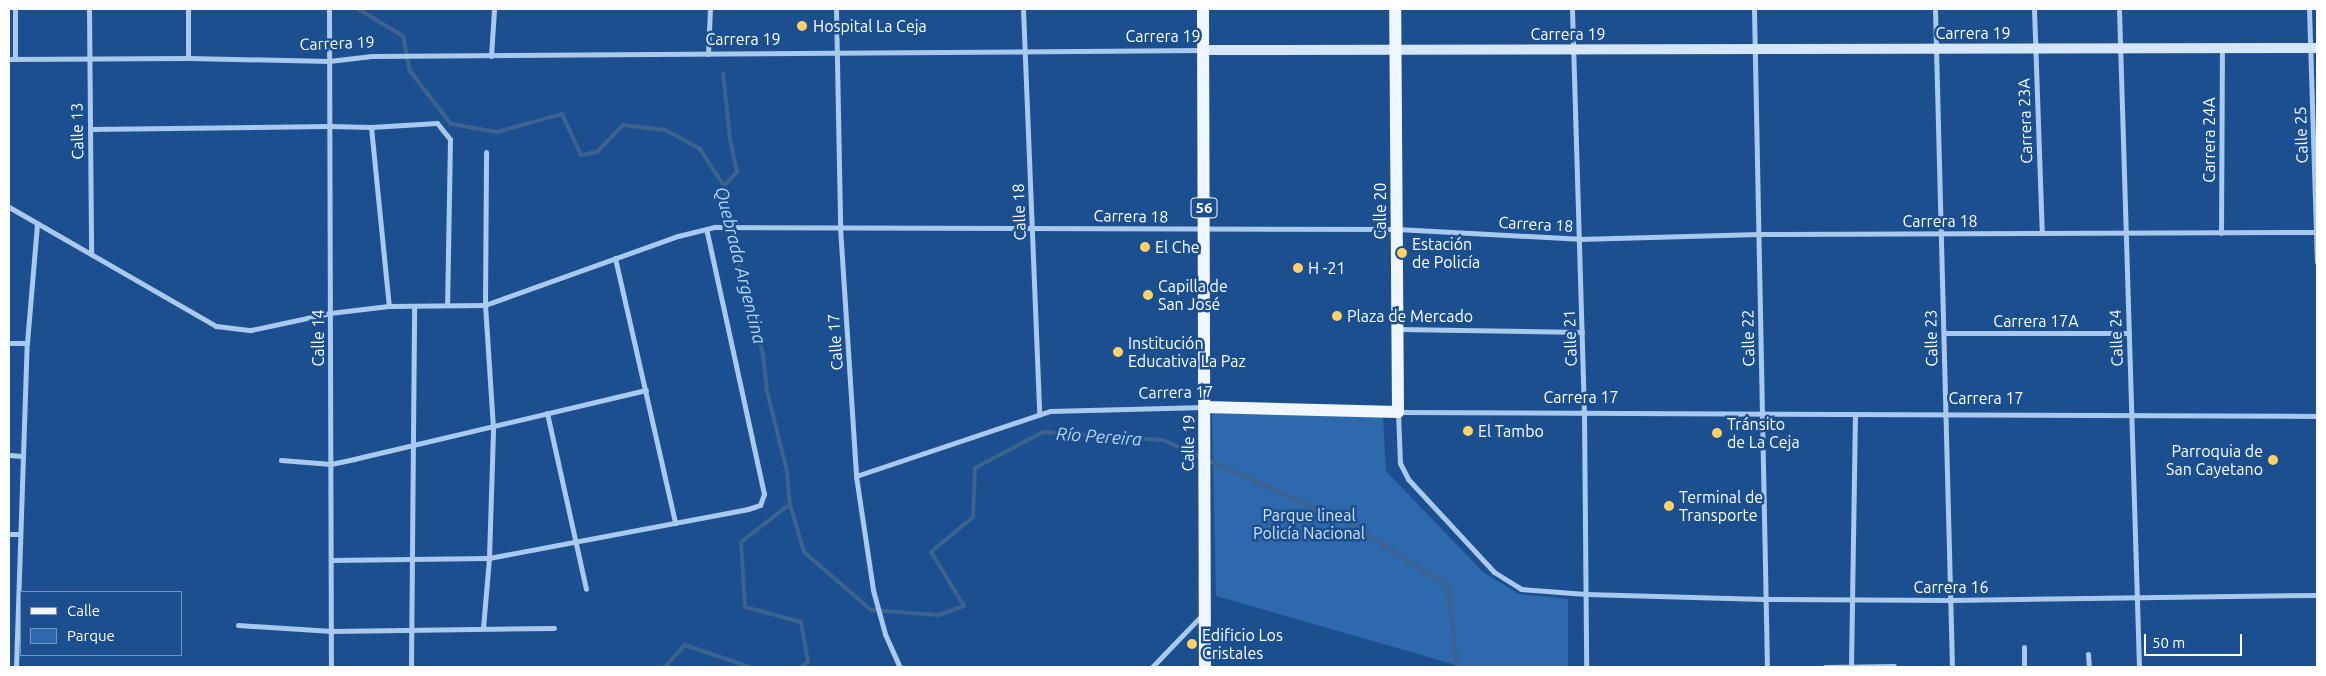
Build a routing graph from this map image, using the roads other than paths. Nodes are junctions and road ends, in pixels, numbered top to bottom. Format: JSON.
{"nodes":[{"id":1,"x":15,"y":9,"type":"edge"},
{"id":2,"x":89,"y":9,"type":"edge"},
{"id":3,"x":188,"y":9,"type":"edge"},
{"id":4,"x":329,"y":9,"type":"edge"},
{"id":5,"x":494,"y":9,"type":"edge"},
{"id":6,"x":710,"y":9,"type":"edge"},
{"id":7,"x":836,"y":9,"type":"edge"},
{"id":8,"x":1023,"y":9,"type":"edge"},
{"id":9,"x":1203,"y":9,"type":"edge"},
{"id":10,"x":1395,"y":9,"type":"edge"},
{"id":11,"x":1572,"y":9,"type":"edge"},
{"id":12,"x":1754,"y":9,"type":"edge"},
{"id":13,"x":1935,"y":9,"type":"edge"},
{"id":14,"x":2034,"y":9,"type":"edge"},
{"id":15,"x":2119,"y":9,"type":"edge"},
{"id":16,"x":2309,"y":9,"type":"edge"},
{"id":17,"x":1936,"y":48,"type":"junction"},
{"id":18,"x":2035,"y":48,"type":"junction"},
{"id":19,"x":2120,"y":48,"type":"junction"},
{"id":20,"x":2222,"y":48,"type":"junction"},
{"id":21,"x":2314,"y":48,"type":"edge"},
{"id":22,"x":1573,"y":49,"type":"junction"},
{"id":23,"x":1756,"y":49,"type":"junction"},
{"id":24,"x":1203,"y":50,"type":"junction"},
{"id":25,"x":1395,"y":50,"type":"junction"},
{"id":26,"x":1025,"y":52,"type":"junction"},
{"id":27,"x":837,"y":53,"type":"junction"},
{"id":28,"x":708,"y":54,"type":"junction"},
{"id":29,"x":491,"y":56,"type":"junction"},
{"id":30,"x":89,"y":58,"type":"junction"},
{"id":31,"x":188,"y":58,"type":"junction"},
{"id":32,"x":9,"y":59,"type":"edge"},
{"id":33,"x":15,"y":59,"type":"junction"},
{"id":34,"x":329,"y":61,"type":"junction"},
{"id":35,"x":329,"y":126,"type":"junction"},
{"id":36,"x":371,"y":127,"type":"junction"},
{"id":37,"x":90,"y":128,"type":"junction"},
{"id":38,"x":486,"y":152,"type":"dead end"},
{"id":39,"x":9,"y":207,"type":"edge"},
{"id":40,"x":37,"y":223,"type":"junction"},
{"id":41,"x":840,"y":227,"type":"junction"},
{"id":42,"x":1032,"y":227,"type":"junction"},
{"id":43,"x":706,"y":229,"type":"junction"},
{"id":44,"x":1204,"y":229,"type":"junction"},
{"id":45,"x":1397,"y":229,"type":"junction"},
{"id":46,"x":2317,"y":232,"type":"edge"},
{"id":47,"x":1941,"y":233,"type":"junction"},
{"id":48,"x":2042,"y":233,"type":"junction"},
{"id":49,"x":2126,"y":233,"type":"junction"},
{"id":50,"x":2221,"y":233,"type":"junction"},
{"id":51,"x":1759,"y":234,"type":"junction"},
{"id":52,"x":1579,"y":239,"type":"junction"},
{"id":53,"x":91,"y":254,"type":"junction"},
{"id":54,"x":615,"y":258,"type":"junction"},
{"id":55,"x":2317,"y":262,"type":"edge"},
{"id":56,"x":447,"y":305,"type":"junction"},
{"id":57,"x":485,"y":305,"type":"junction"},
{"id":58,"x":389,"y":306,"type":"junction"},
{"id":59,"x":414,"y":306,"type":"junction"},
{"id":60,"x":330,"y":313,"type":"junction"},
{"id":61,"x":1397,"y":329,"type":"junction"},
{"id":62,"x":1582,"y":332,"type":"junction"},
{"id":63,"x":1944,"y":333,"type":"junction"},
{"id":64,"x":2129,"y":333,"type":"junction"},
{"id":65,"x":9,"y":343,"type":"edge"},
{"id":66,"x":27,"y":343,"type":"junction"},
{"id":67,"x":646,"y":390,"type":"junction"},
{"id":68,"x":1205,"y":407,"type":"junction"},
{"id":69,"x":546,"y":412,"type":"junction"},
{"id":70,"x":1398,"y":412,"type":"junction"},
{"id":71,"x":1584,"y":413,"type":"junction"},
{"id":72,"x":1039,"y":414,"type":"junction"},
{"id":73,"x":1762,"y":414,"type":"junction"},
{"id":74,"x":1854,"y":414,"type":"junction"},
{"id":75,"x":1946,"y":414,"type":"junction"},
{"id":76,"x":2131,"y":415,"type":"junction"},
{"id":77,"x":2317,"y":416,"type":"edge"},
{"id":78,"x":493,"y":428,"type":"junction"},
{"id":79,"x":412,"y":447,"type":"junction"},
{"id":80,"x":9,"y":455,"type":"edge"},
{"id":81,"x":22,"y":456,"type":"junction"},
{"id":82,"x":281,"y":460,"type":"dead end"},
{"id":83,"x":331,"y":464,"type":"junction"},
{"id":84,"x":856,"y":476,"type":"junction"},
{"id":85,"x":675,"y":522,"type":"junction"},
{"id":86,"x":9,"y":534,"type":"edge"},
{"id":87,"x":20,"y":534,"type":"junction"},
{"id":88,"x":576,"y":543,"type":"junction"},
{"id":89,"x":489,"y":558,"type":"junction"},
{"id":90,"x":332,"y":560,"type":"junction"},
{"id":91,"x":413,"y":560,"type":"junction"},
{"id":92,"x":586,"y":589,"type":"dead end"},
{"id":93,"x":1586,"y":594,"type":"junction"},
{"id":94,"x":2317,"y":595,"type":"edge"},
{"id":95,"x":2136,"y":596,"type":"junction"},
{"id":96,"x":1764,"y":599,"type":"junction"},
{"id":97,"x":1851,"y":599,"type":"junction"},
{"id":98,"x":1950,"y":600,"type":"junction"},
{"id":99,"x":1205,"y":612,"type":"junction"},
{"id":100,"x":9,"y":621,"type":"edge"},
{"id":101,"x":17,"y":621,"type":"junction"},
{"id":102,"x":238,"y":625,"type":"dead end"},
{"id":103,"x":483,"y":628,"type":"junction"},
{"id":104,"x":554,"y":628,"type":"dead end"},
{"id":105,"x":411,"y":630,"type":"junction"},
{"id":106,"x":332,"y":631,"type":"junction"},
{"id":107,"x":2024,"y":646,"type":"dead end"},
{"id":108,"x":2088,"y":654,"type":"dead end"},
{"id":109,"x":1894,"y":666,"type":"dead end"},
{"id":110,"x":16,"y":667,"type":"edge"},
{"id":111,"x":331,"y":667,"type":"edge"},
{"id":112,"x":411,"y":667,"type":"edge"},
{"id":113,"x":900,"y":667,"type":"edge"},
{"id":114,"x":1152,"y":667,"type":"edge"},
{"id":115,"x":1205,"y":667,"type":"edge"},
{"id":116,"x":1586,"y":667,"type":"edge"},
{"id":117,"x":1766,"y":667,"type":"edge"},
{"id":118,"x":1825,"y":667,"type":"edge"},
{"id":119,"x":1851,"y":667,"type":"edge"},
{"id":120,"x":1952,"y":667,"type":"edge"},
{"id":121,"x":2024,"y":667,"type":"edge"},
{"id":122,"x":2089,"y":667,"type":"edge"},
{"id":123,"x":2139,"y":667,"type":"edge"}],
"edges":[{"from":1,"to":33,"type":"street"},
{"from":2,"to":30,"type":"street","name":"Calle 13"},
{"from":3,"to":31,"type":"street"},
{"from":4,"to":34,"type":"street","name":"Calle 14"},
{"from":5,"to":29,"type":"street"},
{"from":6,"to":28,"type":"street"},
{"from":7,"to":27,"type":"street","name":"Calle 17"},
{"from":8,"to":26,"type":"street","name":"Calle 18"},
{"from":9,"to":24,"type":"main road","name":"Calle 19","number":"56"},
{"from":10,"to":25,"type":"main road","name":"Calle 20"},
{"from":11,"to":22,"type":"street","name":"Calle 21"},
{"from":12,"to":23,"type":"street","name":"Calle 22"},
{"from":13,"to":17,"type":"street","name":"Calle 23"},
{"from":14,"to":18,"type":"street","name":"Carrera 23A"},
{"from":15,"to":19,"type":"street","name":"Calle 24"},
{"from":16,"to":21,"type":"street","name":"Calle 25"},
{"from":17,"to":18,"type":"main road","name":"Carrera 19"},
{"from":17,"to":23,"type":"main road","name":"Carrera 19"},
{"from":17,"to":47,"type":"street","name":"Calle 23"},
{"from":18,"to":19,"type":"main road","name":"Carrera 19"},
{"from":18,"to":48,"type":"street","name":"Carrera 23A"},
{"from":19,"to":20,"type":"main road","name":"Carrera 19"},
{"from":19,"to":49,"type":"street","name":"Calle 24"},
{"from":20,"to":21,"type":"main road","name":"Carrera 19"},
{"from":20,"to":50,"type":"street","name":"Carrera 24A"},
{"from":21,"to":46,"type":"street","name":"Calle 25"},
{"from":22,"to":23,"type":"main road","name":"Carrera 19"},
{"from":22,"to":25,"type":"main road","name":"Carrera 19"},
{"from":22,"to":52,"type":"street","name":"Calle 21"},
{"from":23,"to":51,"type":"street","name":"Calle 22"},
{"from":24,"to":25,"type":"main road","name":"Carrera 19"},
{"from":24,"to":26,"type":"street","name":"Carrera 19"},
{"from":24,"to":44,"type":"main road","name":"Calle 19","number":"56"},
{"from":25,"to":45,"type":"main road","name":"Calle 20"},
{"from":26,"to":27,"type":"street","name":"Carrera 19"},
{"from":26,"to":42,"type":"street","name":"Calle 18"},
{"from":27,"to":28,"type":"street","name":"Carrera 19"},
{"from":27,"to":41,"type":"street","name":"Calle 17"},
{"from":28,"to":29,"type":"street","name":"Carrera 19"},
{"from":29,"to":34,"type":"street","name":"Carrera 19"},
{"from":30,"to":31,"type":"street","name":"Carrera 19"},
{"from":30,"to":33,"type":"street","name":"Carrera 19"},
{"from":30,"to":37,"type":"street","name":"Calle 13"},
{"from":31,"to":34,"type":"street","name":"Carrera 19"},
{"from":32,"to":33,"type":"street","name":"Carrera 19"},
{"from":34,"to":35,"type":"street","name":"Calle 14"},
{"from":35,"to":36,"type":"street"},
{"from":35,"to":37,"type":"street"},
{"from":35,"to":60,"type":"street","name":"Calle 14"},
{"from":36,"to":56,"type":"street"},
{"from":36,"to":58,"type":"street"},
{"from":37,"to":53,"type":"street","name":"Calle 13"},
{"from":38,"to":57,"type":"street"},
{"from":39,"to":40,"type":"street","name":"Carrera 18"},
{"from":40,"to":53,"type":"street","name":"Carrera 18"},
{"from":40,"to":66,"type":"street"},
{"from":41,"to":42,"type":"street","name":"Carrera 18"},
{"from":41,"to":43,"type":"street","name":"Carrera 18"},
{"from":41,"to":84,"type":"street","name":"Calle 17"},
{"from":42,"to":44,"type":"street","name":"Carrera 18"},
{"from":42,"to":72,"type":"street","name":"Calle 18"},
{"from":43,"to":54,"type":"street","name":"Carrera 18"},
{"from":43,"to":85,"type":"street"},
{"from":44,"to":45,"type":"street","name":"Carrera 18"},
{"from":44,"to":68,"type":"main road","name":"Calle 19","number":"56"},
{"from":45,"to":52,"type":"street","name":"Carrera 18"},
{"from":45,"to":61,"type":"main road","name":"Calle 20"},
{"from":46,"to":50,"type":"street","name":"Carrera 18"},
{"from":46,"to":55,"type":"street","name":"Calle 25"},
{"from":47,"to":48,"type":"street","name":"Carrera 18"},
{"from":47,"to":51,"type":"street","name":"Carrera 18"},
{"from":47,"to":63,"type":"street","name":"Calle 23"},
{"from":48,"to":49,"type":"street","name":"Carrera 18"},
{"from":49,"to":50,"type":"street","name":"Carrera 18"},
{"from":49,"to":64,"type":"street","name":"Calle 24"},
{"from":51,"to":52,"type":"street","name":"Carrera 18"},
{"from":51,"to":73,"type":"street","name":"Calle 22"},
{"from":52,"to":62,"type":"street","name":"Calle 21"},
{"from":53,"to":60,"type":"street","name":"Carrera 18"},
{"from":54,"to":57,"type":"street","name":"Carrera 18"},
{"from":54,"to":67,"type":"street"},
{"from":56,"to":57,"type":"street","name":"Carrera 18"},
{"from":56,"to":59,"type":"street","name":"Carrera 18"},
{"from":57,"to":78,"type":"street"},
{"from":58,"to":59,"type":"street","name":"Carrera 18"},
{"from":58,"to":60,"type":"street","name":"Carrera 18"},
{"from":59,"to":79,"type":"street"},
{"from":60,"to":83,"type":"street","name":"Calle 14"},
{"from":61,"to":62,"type":"street"},
{"from":61,"to":70,"type":"main road","name":"Calle 20"},
{"from":62,"to":71,"type":"street","name":"Calle 21"},
{"from":63,"to":64,"type":"street","name":"Carrera 17A"},
{"from":63,"to":75,"type":"street","name":"Calle 23"},
{"from":64,"to":76,"type":"street","name":"Calle 24"},
{"from":65,"to":66,"type":"street"},
{"from":66,"to":81,"type":"street"},
{"from":67,"to":69,"type":"street"},
{"from":67,"to":85,"type":"street"},
{"from":68,"to":70,"type":"main road","name":"Carrera 17"},
{"from":68,"to":72,"type":"street","name":"Carrera 17"},
{"from":68,"to":99,"type":"main road","name":"Calle 19","number":"56"},
{"from":69,"to":78,"type":"street"},
{"from":69,"to":88,"type":"street"},
{"from":70,"to":71,"type":"street","name":"Carrera 17"},
{"from":70,"to":93,"type":"street","name":"Carrera 16"},
{"from":71,"to":73,"type":"street","name":"Carrera 17"},
{"from":71,"to":93,"type":"street","name":"Calle 21"},
{"from":72,"to":84,"type":"street","name":"Carrera 17"},
{"from":73,"to":74,"type":"street","name":"Carrera 17"},
{"from":73,"to":96,"type":"street","name":"Calle 22"},
{"from":74,"to":75,"type":"street","name":"Carrera 17"},
{"from":74,"to":97,"type":"street"},
{"from":75,"to":76,"type":"street","name":"Carrera 17"},
{"from":75,"to":98,"type":"street","name":"Calle 23"},
{"from":76,"to":77,"type":"street","name":"Carrera 17"},
{"from":76,"to":95,"type":"street","name":"Calle 24"},
{"from":78,"to":79,"type":"street"},
{"from":78,"to":89,"type":"street"},
{"from":79,"to":83,"type":"street"},
{"from":79,"to":91,"type":"street"},
{"from":80,"to":81,"type":"street"},
{"from":81,"to":87,"type":"street"},
{"from":82,"to":83,"type":"street"},
{"from":83,"to":90,"type":"street","name":"Calle 14"},
{"from":84,"to":113,"type":"street","name":"Calle 17"},
{"from":85,"to":88,"type":"street"},
{"from":86,"to":87,"type":"street"},
{"from":87,"to":101,"type":"street"},
{"from":88,"to":89,"type":"street"},
{"from":88,"to":92,"type":"street"},
{"from":89,"to":91,"type":"street"},
{"from":89,"to":103,"type":"street"},
{"from":90,"to":91,"type":"street"},
{"from":90,"to":106,"type":"street","name":"Calle 14"},
{"from":91,"to":105,"type":"street"},
{"from":93,"to":96,"type":"street","name":"Carrera 16"},
{"from":93,"to":116,"type":"street","name":"Calle 21"},
{"from":94,"to":95,"type":"street","name":"Carrera 16"},
{"from":95,"to":98,"type":"street","name":"Carrera 16"},
{"from":95,"to":123,"type":"street","name":"Calle 24"},
{"from":96,"to":97,"type":"street","name":"Carrera 16"},
{"from":96,"to":117,"type":"street","name":"Calle 22"},
{"from":97,"to":98,"type":"street","name":"Carrera 16"},
{"from":97,"to":119,"type":"street"},
{"from":98,"to":120,"type":"street","name":"Calle 23"},
{"from":99,"to":114,"type":"street"},
{"from":99,"to":115,"type":"main road","name":"Calle 19","number":"56"},
{"from":100,"to":101,"type":"street"},
{"from":101,"to":110,"type":"street"},
{"from":102,"to":106,"type":"street"},
{"from":103,"to":104,"type":"street"},
{"from":103,"to":105,"type":"street"},
{"from":105,"to":106,"type":"street"},
{"from":105,"to":112,"type":"street"},
{"from":106,"to":111,"type":"street","name":"Calle 14"},
{"from":107,"to":121,"type":"street"},
{"from":108,"to":122,"type":"street"},
{"from":109,"to":119,"type":"street"},
{"from":118,"to":119,"type":"street"}]}
